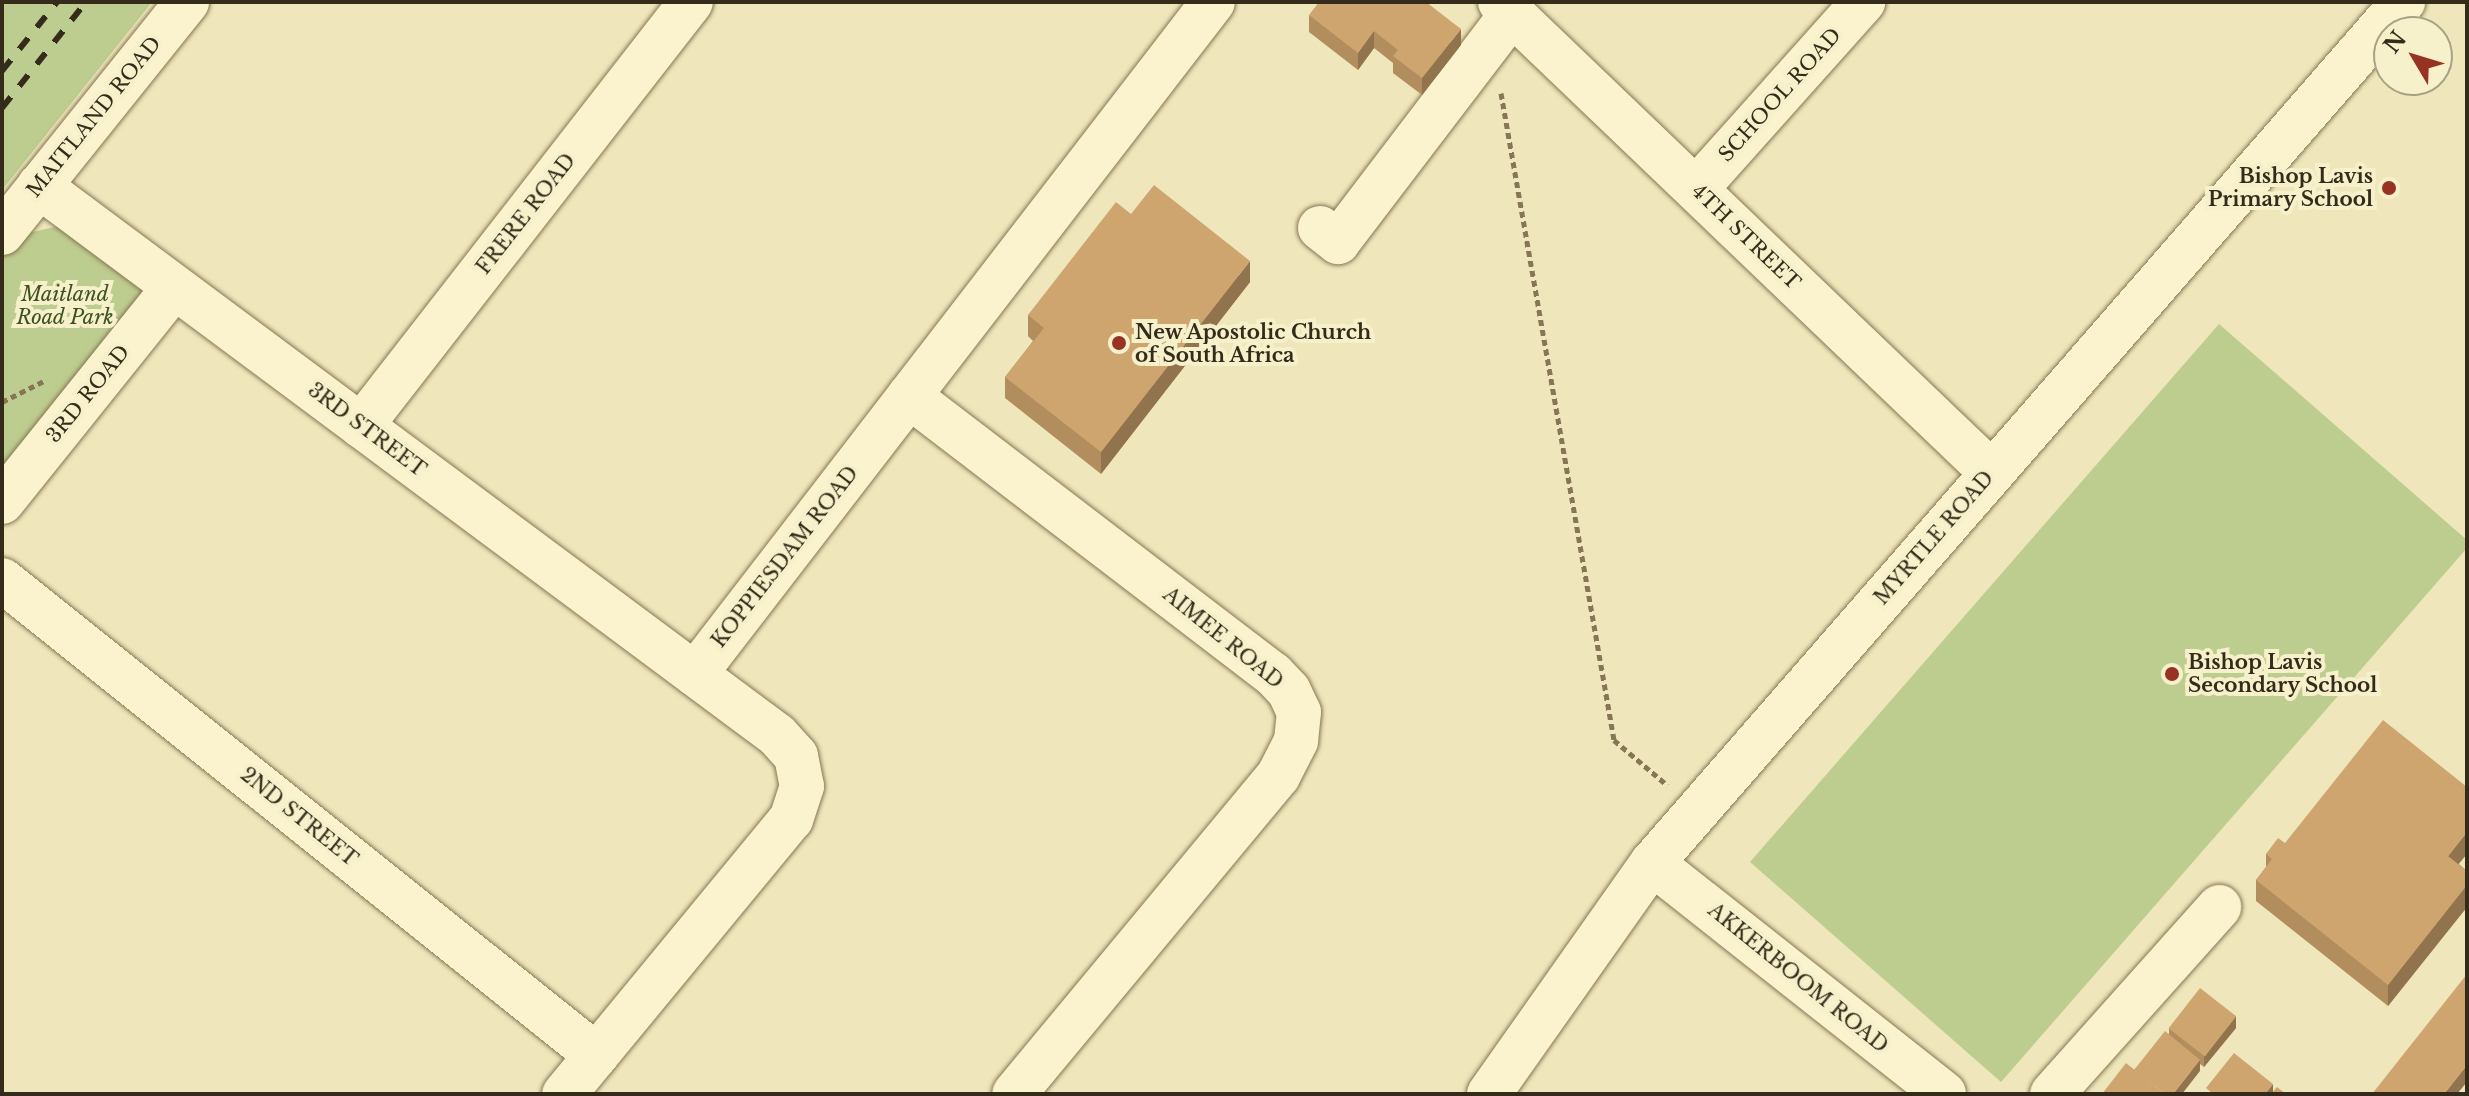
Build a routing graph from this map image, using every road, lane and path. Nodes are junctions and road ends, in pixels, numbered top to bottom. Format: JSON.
{"nodes":[{"id":1,"x":187,"y":2,"type":"edge"},
{"id":2,"x":691,"y":2,"type":"edge"},
{"id":3,"x":1213,"y":2,"type":"edge"},
{"id":4,"x":1863,"y":2,"type":"edge"},
{"id":5,"x":2403,"y":2,"type":"edge"},
{"id":6,"x":1506,"y":8,"type":"edge"},
{"id":7,"x":1500,"y":89,"type":"dead end"},
{"id":8,"x":39,"y":186,"type":"junction"},
{"id":9,"x":1696,"y":189,"type":"junction"},
{"id":10,"x":1320,"y":228,"type":"dead end"},
{"id":11,"x":2,"y":233,"type":"edge"},
{"id":12,"x":174,"y":287,"type":"junction"},
{"id":13,"x":909,"y":396,"type":"junction"},
{"id":14,"x":361,"y":426,"type":"junction"},
{"id":15,"x":1991,"y":472,"type":"junction"},
{"id":16,"x":2,"y":502,"type":"edge"},
{"id":17,"x":2,"y":580,"type":"edge"},
{"id":18,"x":695,"y":674,"type":"junction"},
{"id":19,"x":1670,"y":788,"type":"dead end"},
{"id":20,"x":1652,"y":863,"type":"junction"},
{"id":21,"x":2219,"y":907,"type":"dead end"},
{"id":22,"x":596,"y":1055,"type":"junction"},
{"id":23,"x":564,"y":1094,"type":"edge"},
{"id":24,"x":1014,"y":1094,"type":"edge"},
{"id":25,"x":1489,"y":1094,"type":"edge"},
{"id":26,"x":1944,"y":1094,"type":"edge"},
{"id":27,"x":2052,"y":1094,"type":"edge"}],
"edges":[{"from":1,"to":8,"type":"street","name":"MAITLAND ROAD"},
{"from":2,"to":14,"type":"street","name":"FRERE ROAD"},
{"from":3,"to":13,"type":"street","name":"KOPPIESDAM ROAD"},
{"from":4,"to":9,"type":"street","name":"SCHOOL ROAD"},
{"from":5,"to":15,"type":"street","name":"MYRTLE ROAD"},
{"from":6,"to":9,"type":"street","name":"4TH STREET"},
{"from":6,"to":10,"type":"street"},
{"from":7,"to":19,"type":"path"},
{"from":8,"to":11,"type":"street","name":"MAITLAND ROAD"},
{"from":8,"to":12,"type":"street","name":"3RD STREET"},
{"from":9,"to":15,"type":"street","name":"4TH STREET"},
{"from":12,"to":14,"type":"street","name":"3RD STREET"},
{"from":12,"to":16,"type":"street","name":"3RD ROAD"},
{"from":13,"to":18,"type":"street","name":"KOPPIESDAM ROAD"},
{"from":13,"to":24,"type":"street","name":"AIMEE ROAD"},
{"from":14,"to":18,"type":"street","name":"3RD STREET"},
{"from":15,"to":20,"type":"street","name":"MYRTLE ROAD"},
{"from":17,"to":22,"type":"street","name":"2ND STREET"},
{"from":18,"to":22,"type":"street"},
{"from":20,"to":25,"type":"street","name":"MYRTLE ROAD"},
{"from":20,"to":26,"type":"street","name":"AKKERBOOM ROAD"},
{"from":21,"to":27,"type":"street"},
{"from":22,"to":23,"type":"street"}]}
